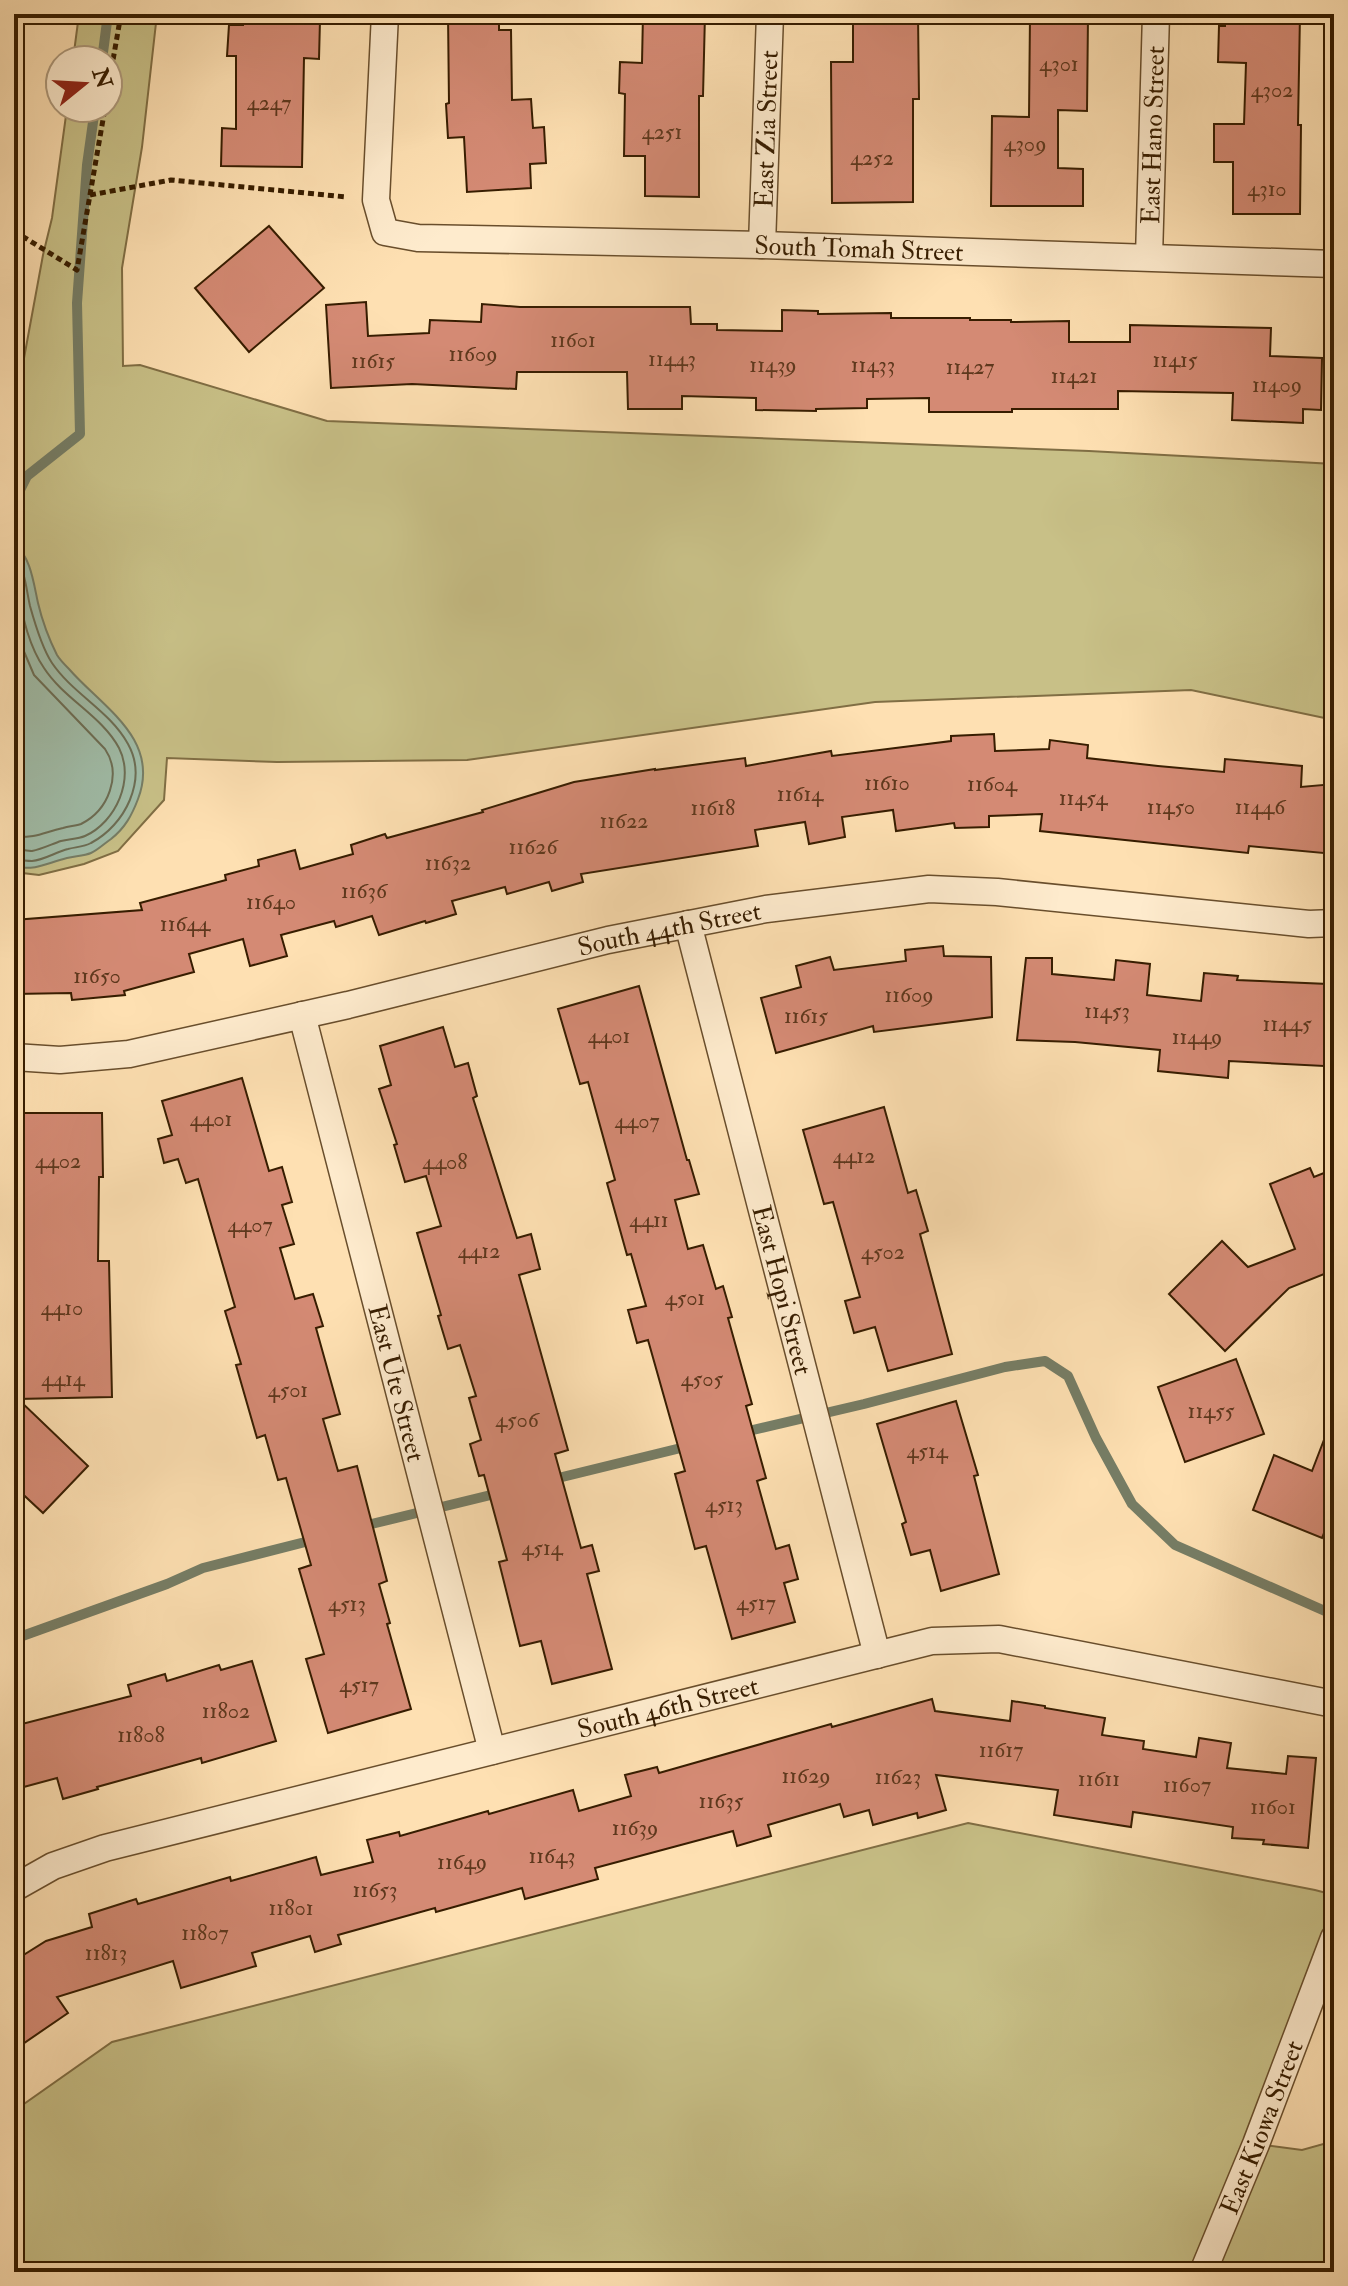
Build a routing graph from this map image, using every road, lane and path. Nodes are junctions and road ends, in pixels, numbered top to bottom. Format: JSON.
{"nodes":[{"id":1,"x":121,"y":14,"type":"edge"},
{"id":2,"x":385,"y":14,"type":"edge"},
{"id":3,"x":770,"y":14,"type":"edge"},
{"id":4,"x":1156,"y":14,"type":"edge"},
{"id":5,"x":116,"y":44,"type":"edge"},
{"id":6,"x":102,"y":124,"type":"edge"},
{"id":7,"x":90,"y":195,"type":"junction"},
{"id":8,"x":376,"y":200,"type":"junction"},
{"id":9,"x":14,"y":231,"type":"edge"},
{"id":10,"x":762,"y":245,"type":"junction"},
{"id":11,"x":1149,"y":257,"type":"junction"},
{"id":12,"x":1334,"y":264,"type":"edge"},
{"id":13,"x":1334,"y":923,"type":"edge"},
{"id":14,"x":688,"y":924,"type":"junction"},
{"id":15,"x":302,"y":1015,"type":"junction"},
{"id":16,"x":14,"y":1057,"type":"edge"},
{"id":17,"x":877,"y":1655,"type":"junction"},
{"id":18,"x":1334,"y":1704,"type":"edge"},
{"id":19,"x":492,"y":1751,"type":"junction"},
{"id":20,"x":14,"y":1888,"type":"edge"},
{"id":21,"x":1334,"y":1938,"type":"edge"},
{"id":22,"x":1203,"y":2272,"type":"edge"}],
"edges":[{"from":1,"to":5,"type":"path"},
{"from":2,"to":8,"type":"street"},
{"from":3,"to":10,"type":"street","name":"East Zia Street"},
{"from":4,"to":11,"type":"street","name":"East Hano Street"},
{"from":6,"to":7,"type":"path"},
{"from":7,"to":8,"type":"path"},
{"from":7,"to":9,"type":"path"},
{"from":8,"to":10,"type":"street","name":"South Tomah Street"},
{"from":10,"to":11,"type":"street","name":"South Tomah Street"},
{"from":11,"to":12,"type":"street","name":"South Tomah Street"},
{"from":13,"to":14,"type":"street","name":"South 44th Street"},
{"from":14,"to":15,"type":"street","name":"South 44th Street"},
{"from":14,"to":17,"type":"street","name":"East Hopi Street"},
{"from":15,"to":16,"type":"street","name":"South 44th Street"},
{"from":15,"to":19,"type":"street","name":"East Ute Street"},
{"from":17,"to":18,"type":"street","name":"South 46th Street"},
{"from":17,"to":19,"type":"street","name":"South 46th Street"},
{"from":19,"to":20,"type":"street","name":"South 46th Street"},
{"from":21,"to":22,"type":"street","name":"East Kiowa Street"}]}
